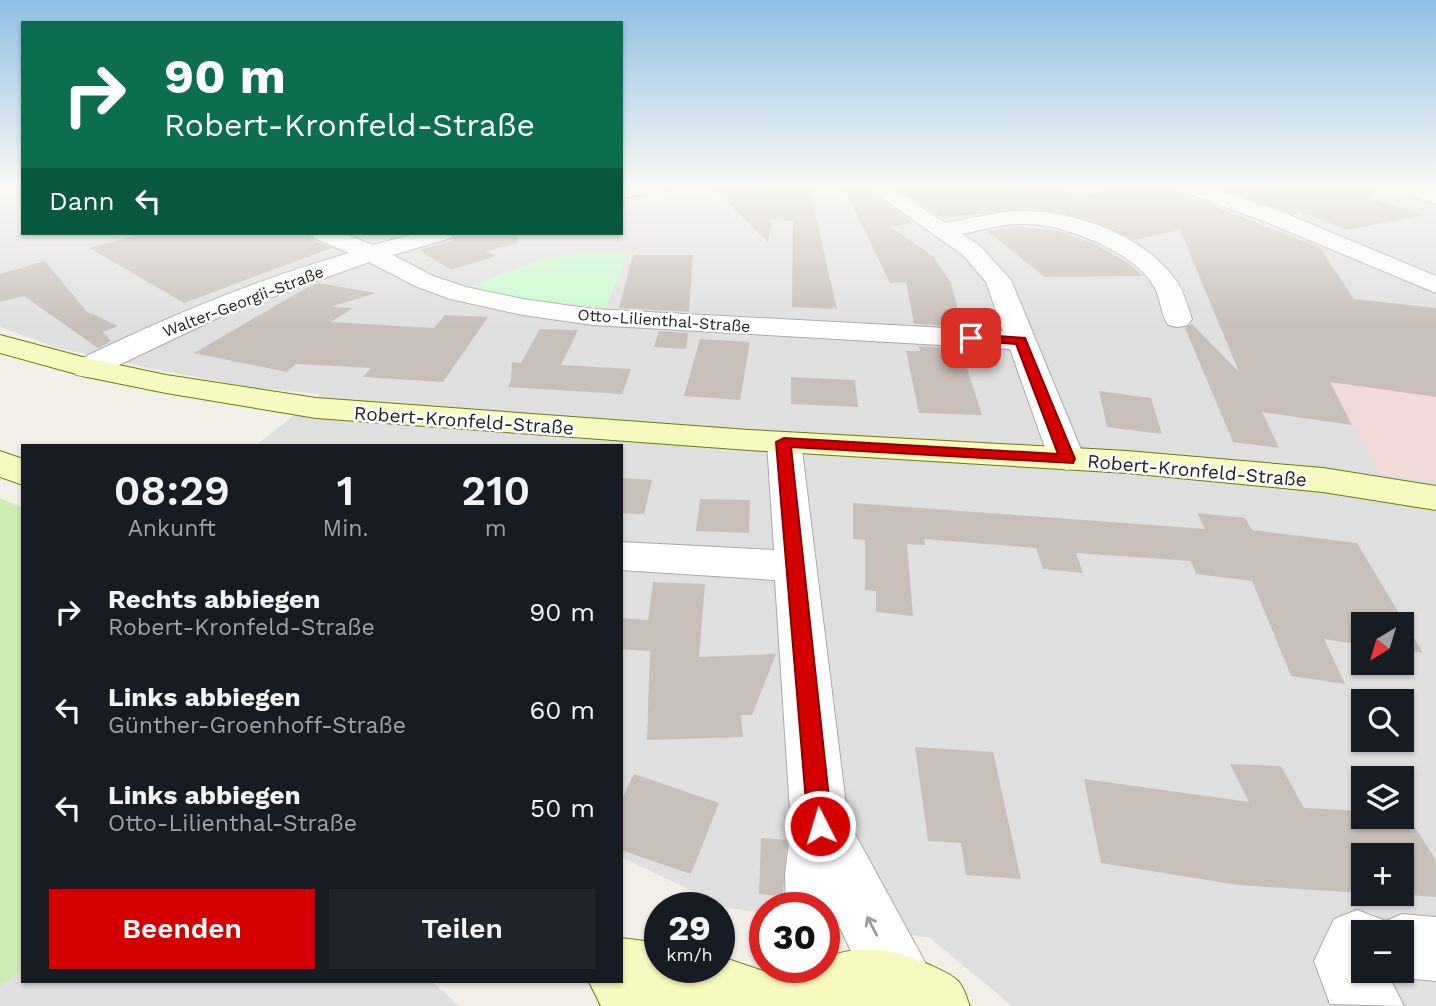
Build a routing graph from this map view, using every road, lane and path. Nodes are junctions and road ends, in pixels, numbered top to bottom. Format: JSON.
{"nodes":[{"id":1,"x":947,"y":233,"type":"edge"},
{"id":2,"x":1093,"y":233,"type":"edge"},
{"id":3,"x":1312,"y":233,"type":"edge"},
{"id":4,"x":327,"y":235,"type":"edge"},
{"id":5,"x":436,"y":235,"type":"edge"},
{"id":6,"x":373,"y":254,"type":"junction"},
{"id":7,"x":1436,"y":285,"type":"edge"},
{"id":8,"x":1178,"y":318,"type":"dead end"},
{"id":9,"x":1021,"y":341,"type":"junction"},
{"id":10,"x":0,"y":344,"type":"edge"},
{"id":11,"x":87,"y":368,"type":"junction"},
{"id":12,"x":784,"y":442,"type":"junction"},
{"id":13,"x":1067,"y":459,"type":"junction"},
{"id":14,"x":0,"y":462,"type":"edge"},
{"id":15,"x":21,"y":473,"type":"edge"},
{"id":16,"x":1436,"y":498,"type":"edge"},
{"id":17,"x":623,"y":556,"type":"edge"},
{"id":18,"x":795,"y":566,"type":"junction"},
{"id":19,"x":820,"y":826,"type":"junction"},
{"id":20,"x":816,"y":892,"type":"edge"},
{"id":21,"x":1414,"y":947,"type":"edge"},
{"id":22,"x":1436,"y":949,"type":"edge"},
{"id":23,"x":1351,"y":952,"type":"edge"},
{"id":24,"x":623,"y":971,"type":"edge"},
{"id":25,"x":1351,"y":975,"type":"edge"},
{"id":26,"x":623,"y":981,"type":"edge"},
{"id":27,"x":1354,"y":983,"type":"edge"},
{"id":28,"x":802,"y":993,"type":"edge"},
{"id":29,"x":919,"y":996,"type":"edge"},
{"id":30,"x":649,"y":1006,"type":"edge"},
{"id":31,"x":1370,"y":1006,"type":"edge"}],
"edges":[{"from":1,"to":9,"type":"street"},
{"from":2,"to":8,"type":"street"},
{"from":3,"to":7,"type":"street"},
{"from":4,"to":6,"type":"street","name":"Otto-Lilienthal-Straße"},
{"from":5,"to":6,"type":"street","name":"Walter-Georgii-Straße"},
{"from":6,"to":9,"type":"street","name":"Otto-Lilienthal-Straße"},
{"from":6,"to":11,"type":"street","name":"Walter-Georgii-Straße"},
{"from":9,"to":13,"type":"street"},
{"from":10,"to":11,"type":"street","name":"Robert-Kronfeld-Straße"},
{"from":11,"to":12,"type":"street","name":"Robert-Kronfeld-Straße"},
{"from":12,"to":13,"type":"street","name":"Robert-Kronfeld-Straße"},
{"from":12,"to":18,"type":"street"},
{"from":13,"to":16,"type":"street","name":"Robert-Kronfeld-Straße"},
{"from":14,"to":15,"type":"street"},
{"from":17,"to":18,"type":"street"},
{"from":18,"to":19,"type":"street"},
{"from":19,"to":20,"type":"street"},
{"from":29,"to":19,"type":"street","one_way":true},
{"from":21,"to":22,"type":"street"},
{"from":23,"to":25,"type":"street"},
{"from":24,"to":28,"type":"street"},
{"from":26,"to":30,"type":"street"},
{"from":27,"to":31,"type":"street"},
{"from":28,"to":29,"type":"street"}]}
